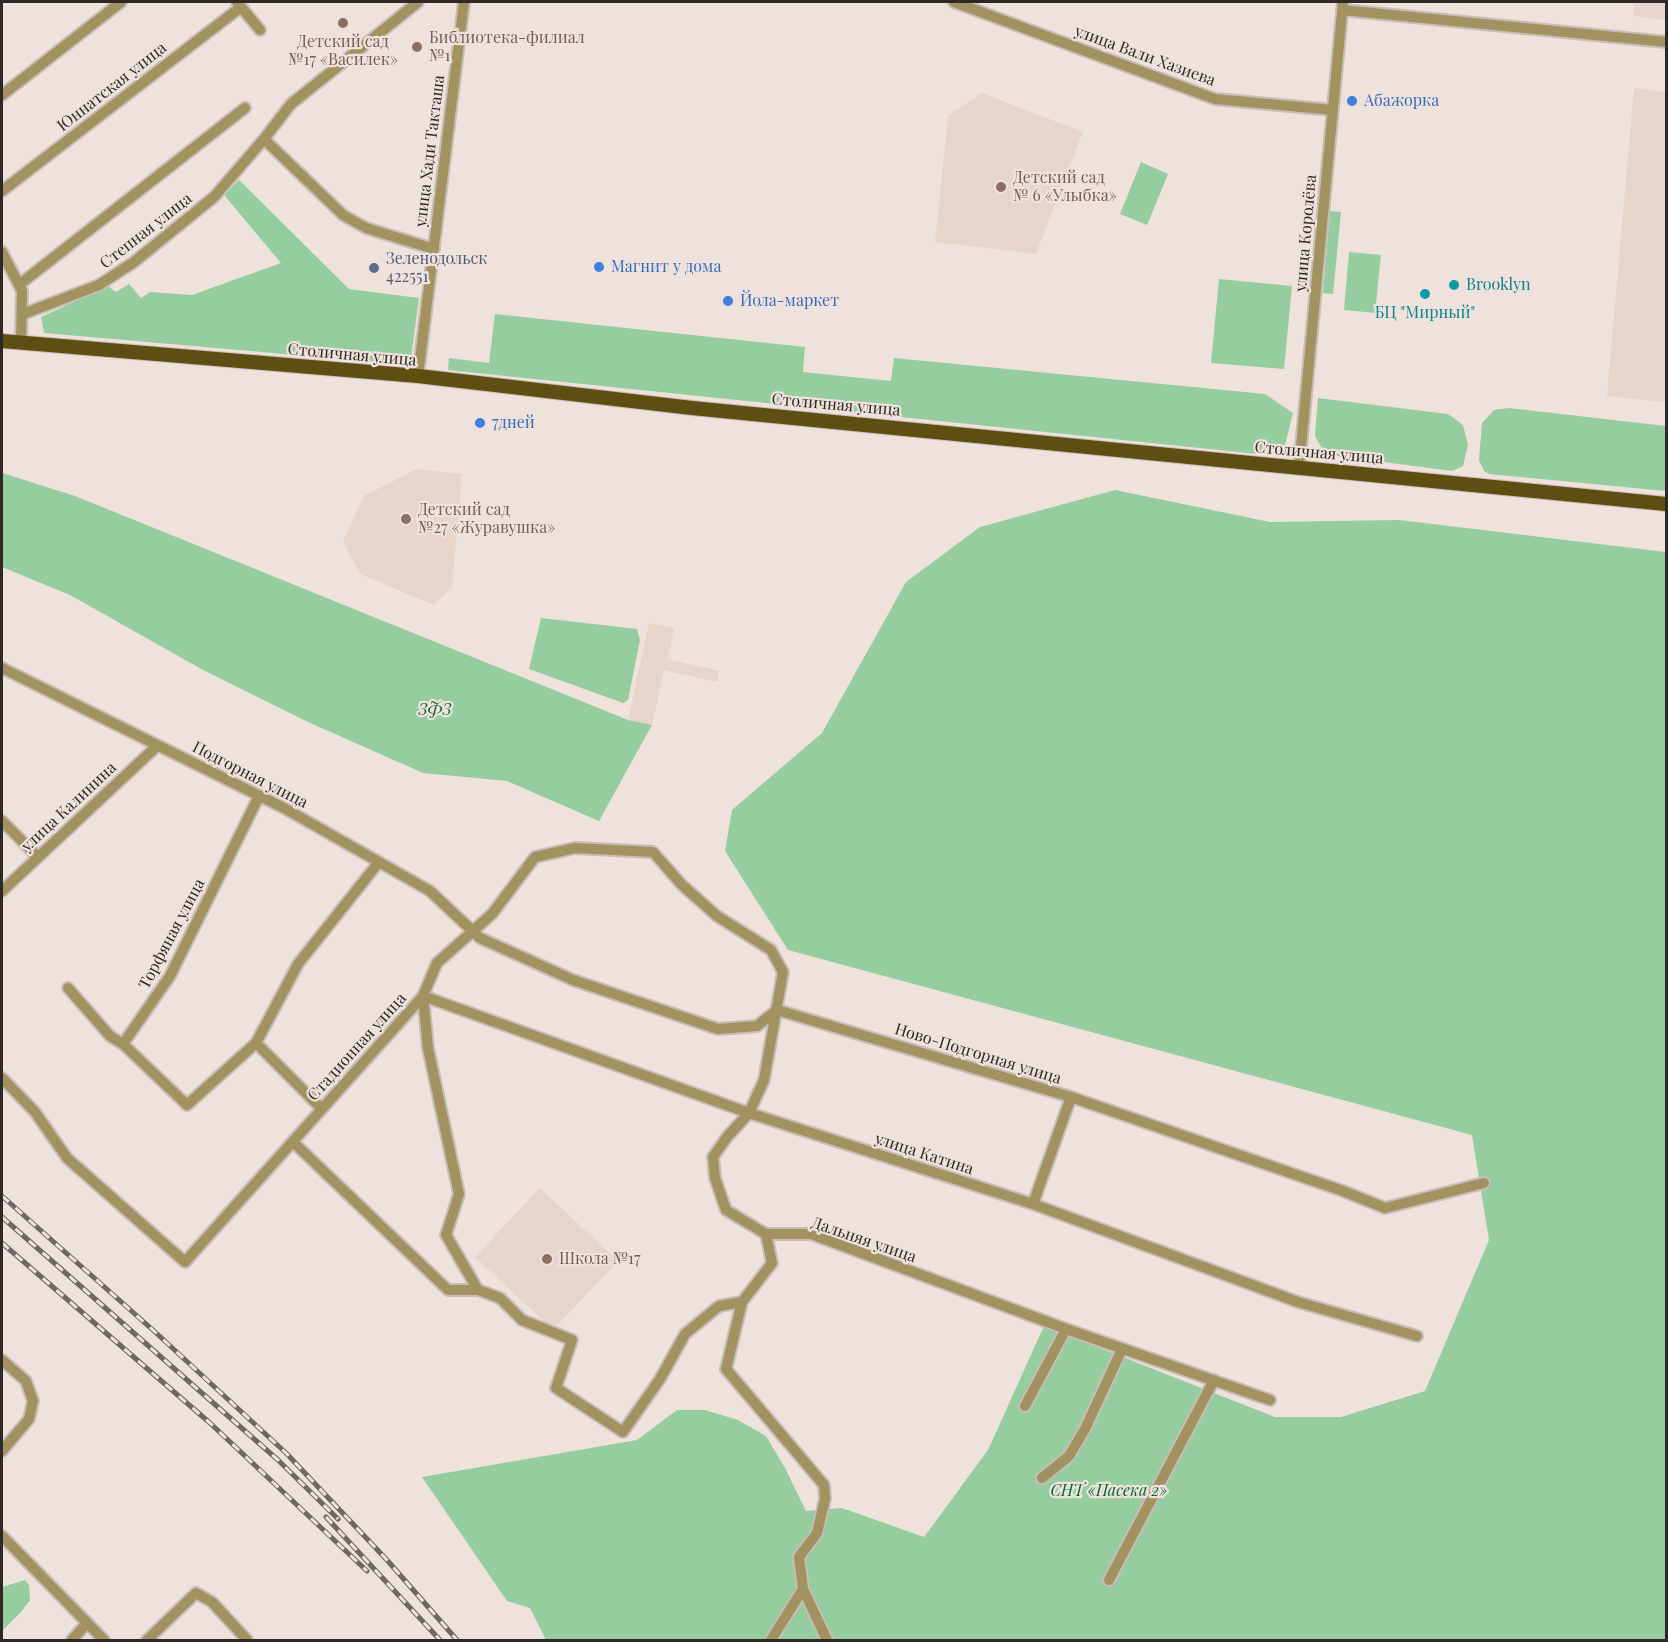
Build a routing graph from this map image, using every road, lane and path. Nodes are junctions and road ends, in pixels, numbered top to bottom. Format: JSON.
{"nodes":[{"id":1,"x":121,"y":2,"type":"edge"},
{"id":2,"x":418,"y":2,"type":"edge"},
{"id":3,"x":464,"y":2,"type":"edge"},
{"id":4,"x":954,"y":2,"type":"edge"},
{"id":5,"x":239,"y":4,"type":"edge"},
{"id":6,"x":1343,"y":6,"type":"edge"},
{"id":7,"x":260,"y":30,"type":"dead end"},
{"id":8,"x":1666,"y":42,"type":"edge"},
{"id":9,"x":2,"y":95,"type":"edge"},
{"id":10,"x":245,"y":108,"type":"dead end"},
{"id":11,"x":1333,"y":110,"type":"junction"},
{"id":12,"x":264,"y":139,"type":"junction"},
{"id":13,"x":2,"y":191,"type":"edge"},
{"id":14,"x":434,"y":249,"type":"junction"},
{"id":15,"x":2,"y":252,"type":"edge"},
{"id":16,"x":20,"y":284,"type":"junction"},
{"id":17,"x":23,"y":314,"type":"junction"},
{"id":18,"x":2,"y":341,"type":"edge"},
{"id":19,"x":21,"y":343,"type":"junction"},
{"id":20,"x":418,"y":376,"type":"junction"},
{"id":21,"x":1299,"y":468,"type":"junction"},
{"id":22,"x":1666,"y":504,"type":"edge"},
{"id":23,"x":2,"y":668,"type":"edge"},
{"id":24,"x":157,"y":746,"type":"junction"},
{"id":25,"x":259,"y":796,"type":"junction"},
{"id":26,"x":2,"y":821,"type":"edge"},
{"id":27,"x":38,"y":856,"type":"junction"},
{"id":28,"x":379,"y":862,"type":"junction"},
{"id":29,"x":2,"y":891,"type":"edge"},
{"id":30,"x":472,"y":930,"type":"junction"},
{"id":31,"x":68,"y":988,"type":"dead end"},
{"id":32,"x":423,"y":996,"type":"junction"},
{"id":33,"x":777,"y":1010,"type":"junction"},
{"id":34,"x":256,"y":1043,"type":"junction"},
{"id":35,"x":123,"y":1044,"type":"junction"},
{"id":36,"x":2,"y":1078,"type":"edge"},
{"id":37,"x":1071,"y":1097,"type":"junction"},
{"id":38,"x":322,"y":1109,"type":"junction"},
{"id":39,"x":749,"y":1113,"type":"junction"},
{"id":40,"x":293,"y":1142,"type":"junction"},
{"id":41,"x":1484,"y":1184,"type":"dead end"},
{"id":42,"x":1033,"y":1204,"type":"junction"},
{"id":43,"x":766,"y":1234,"type":"junction"},
{"id":44,"x":478,"y":1290,"type":"junction"},
{"id":45,"x":742,"y":1302,"type":"junction"},
{"id":46,"x":1066,"y":1329,"type":"junction"},
{"id":47,"x":1417,"y":1336,"type":"dead end"},
{"id":48,"x":1122,"y":1348,"type":"junction"},
{"id":49,"x":2,"y":1360,"type":"edge"},
{"id":50,"x":1214,"y":1380,"type":"junction"},
{"id":51,"x":1270,"y":1400,"type":"dead end"},
{"id":52,"x":1024,"y":1406,"type":"dead end"},
{"id":53,"x":2,"y":1451,"type":"edge"},
{"id":54,"x":1042,"y":1478,"type":"dead end"},
{"id":55,"x":2,"y":1536,"type":"edge"},
{"id":56,"x":1108,"y":1581,"type":"dead end"},
{"id":57,"x":803,"y":1589,"type":"junction"},
{"id":58,"x":87,"y":1623,"type":"junction"},
{"id":59,"x":72,"y":1641,"type":"edge"},
{"id":60,"x":104,"y":1641,"type":"edge"},
{"id":61,"x":147,"y":1641,"type":"edge"},
{"id":62,"x":247,"y":1641,"type":"edge"},
{"id":63,"x":771,"y":1641,"type":"edge"},
{"id":64,"x":827,"y":1641,"type":"edge"}],
"edges":[{"from":1,"to":9,"type":"street"},
{"from":2,"to":12,"type":"street","name":"Степная улица"},
{"from":3,"to":14,"type":"street","name":"улица Хади Такташа"},
{"from":4,"to":11,"type":"street","name":"улица Вали Хазиева"},
{"from":5,"to":7,"type":"street"},
{"from":5,"to":13,"type":"street","name":"Юннатская улица"},
{"from":6,"to":8,"type":"street"},
{"from":6,"to":11,"type":"street","name":"улица Королёва"},
{"from":10,"to":16,"type":"street"},
{"from":11,"to":21,"type":"street","name":"улица Королёва"},
{"from":12,"to":14,"type":"street"},
{"from":12,"to":17,"type":"street","name":"Степная улица"},
{"from":14,"to":20,"type":"street","name":"улица Хади Такташа"},
{"from":15,"to":16,"type":"street"},
{"from":16,"to":17,"type":"street"},
{"from":17,"to":19,"type":"street"},
{"from":18,"to":19,"type":"main road","name":"Столичная улица"},
{"from":19,"to":20,"type":"main road","name":"Столичная улица"},
{"from":20,"to":21,"type":"main road","name":"Столичная улица"},
{"from":21,"to":22,"type":"main road","name":"Столичная улица"},
{"from":23,"to":24,"type":"street","name":"Подгорная улица"},
{"from":24,"to":25,"type":"street","name":"Подгорная улица"},
{"from":24,"to":27,"type":"street","name":"улица Калинина"},
{"from":25,"to":28,"type":"street","name":"Подгорная улица"},
{"from":25,"to":35,"type":"street","name":"Торфяная улица"},
{"from":26,"to":27,"type":"street"},
{"from":27,"to":29,"type":"street","name":"улица Калинина"},
{"from":28,"to":30,"type":"street","name":"Подгорная улица"},
{"from":28,"to":34,"type":"street"},
{"from":30,"to":32,"type":"street","name":"Стадионная улица"},
{"from":30,"to":33,"type":"street"},
{"from":30,"to":33,"type":"street","name":"Стадионная улица"},
{"from":31,"to":35,"type":"street"},
{"from":32,"to":38,"type":"street","name":"Стадионная улица"},
{"from":32,"to":39,"type":"street","name":"улица Катина"},
{"from":32,"to":44,"type":"street"},
{"from":33,"to":37,"type":"street","name":"Ново-Подгорная улица"},
{"from":33,"to":39,"type":"street"},
{"from":34,"to":35,"type":"street"},
{"from":34,"to":38,"type":"street"},
{"from":36,"to":40,"type":"street","name":"Стадионная улица"},
{"from":37,"to":41,"type":"street","name":"Ново-Подгорная улица"},
{"from":37,"to":42,"type":"street"},
{"from":38,"to":40,"type":"street","name":"Стадионная улица"},
{"from":39,"to":42,"type":"street","name":"улица Катина"},
{"from":39,"to":43,"type":"street"},
{"from":40,"to":44,"type":"street"},
{"from":42,"to":47,"type":"street","name":"улица Катина"},
{"from":43,"to":45,"type":"street"},
{"from":43,"to":46,"type":"street","name":"Дальняя улица"},
{"from":44,"to":45,"type":"street"},
{"from":45,"to":57,"type":"street"},
{"from":46,"to":48,"type":"street","name":"Дальняя улица"},
{"from":46,"to":52,"type":"street"},
{"from":48,"to":50,"type":"street","name":"Дальняя улица"},
{"from":48,"to":54,"type":"street"},
{"from":49,"to":53,"type":"street"},
{"from":50,"to":51,"type":"street","name":"Дальняя улица"},
{"from":50,"to":56,"type":"street"},
{"from":55,"to":58,"type":"street"},
{"from":57,"to":63,"type":"street"},
{"from":57,"to":64,"type":"street"},
{"from":58,"to":59,"type":"street"},
{"from":58,"to":60,"type":"street"},
{"from":61,"to":62,"type":"street"}]}
